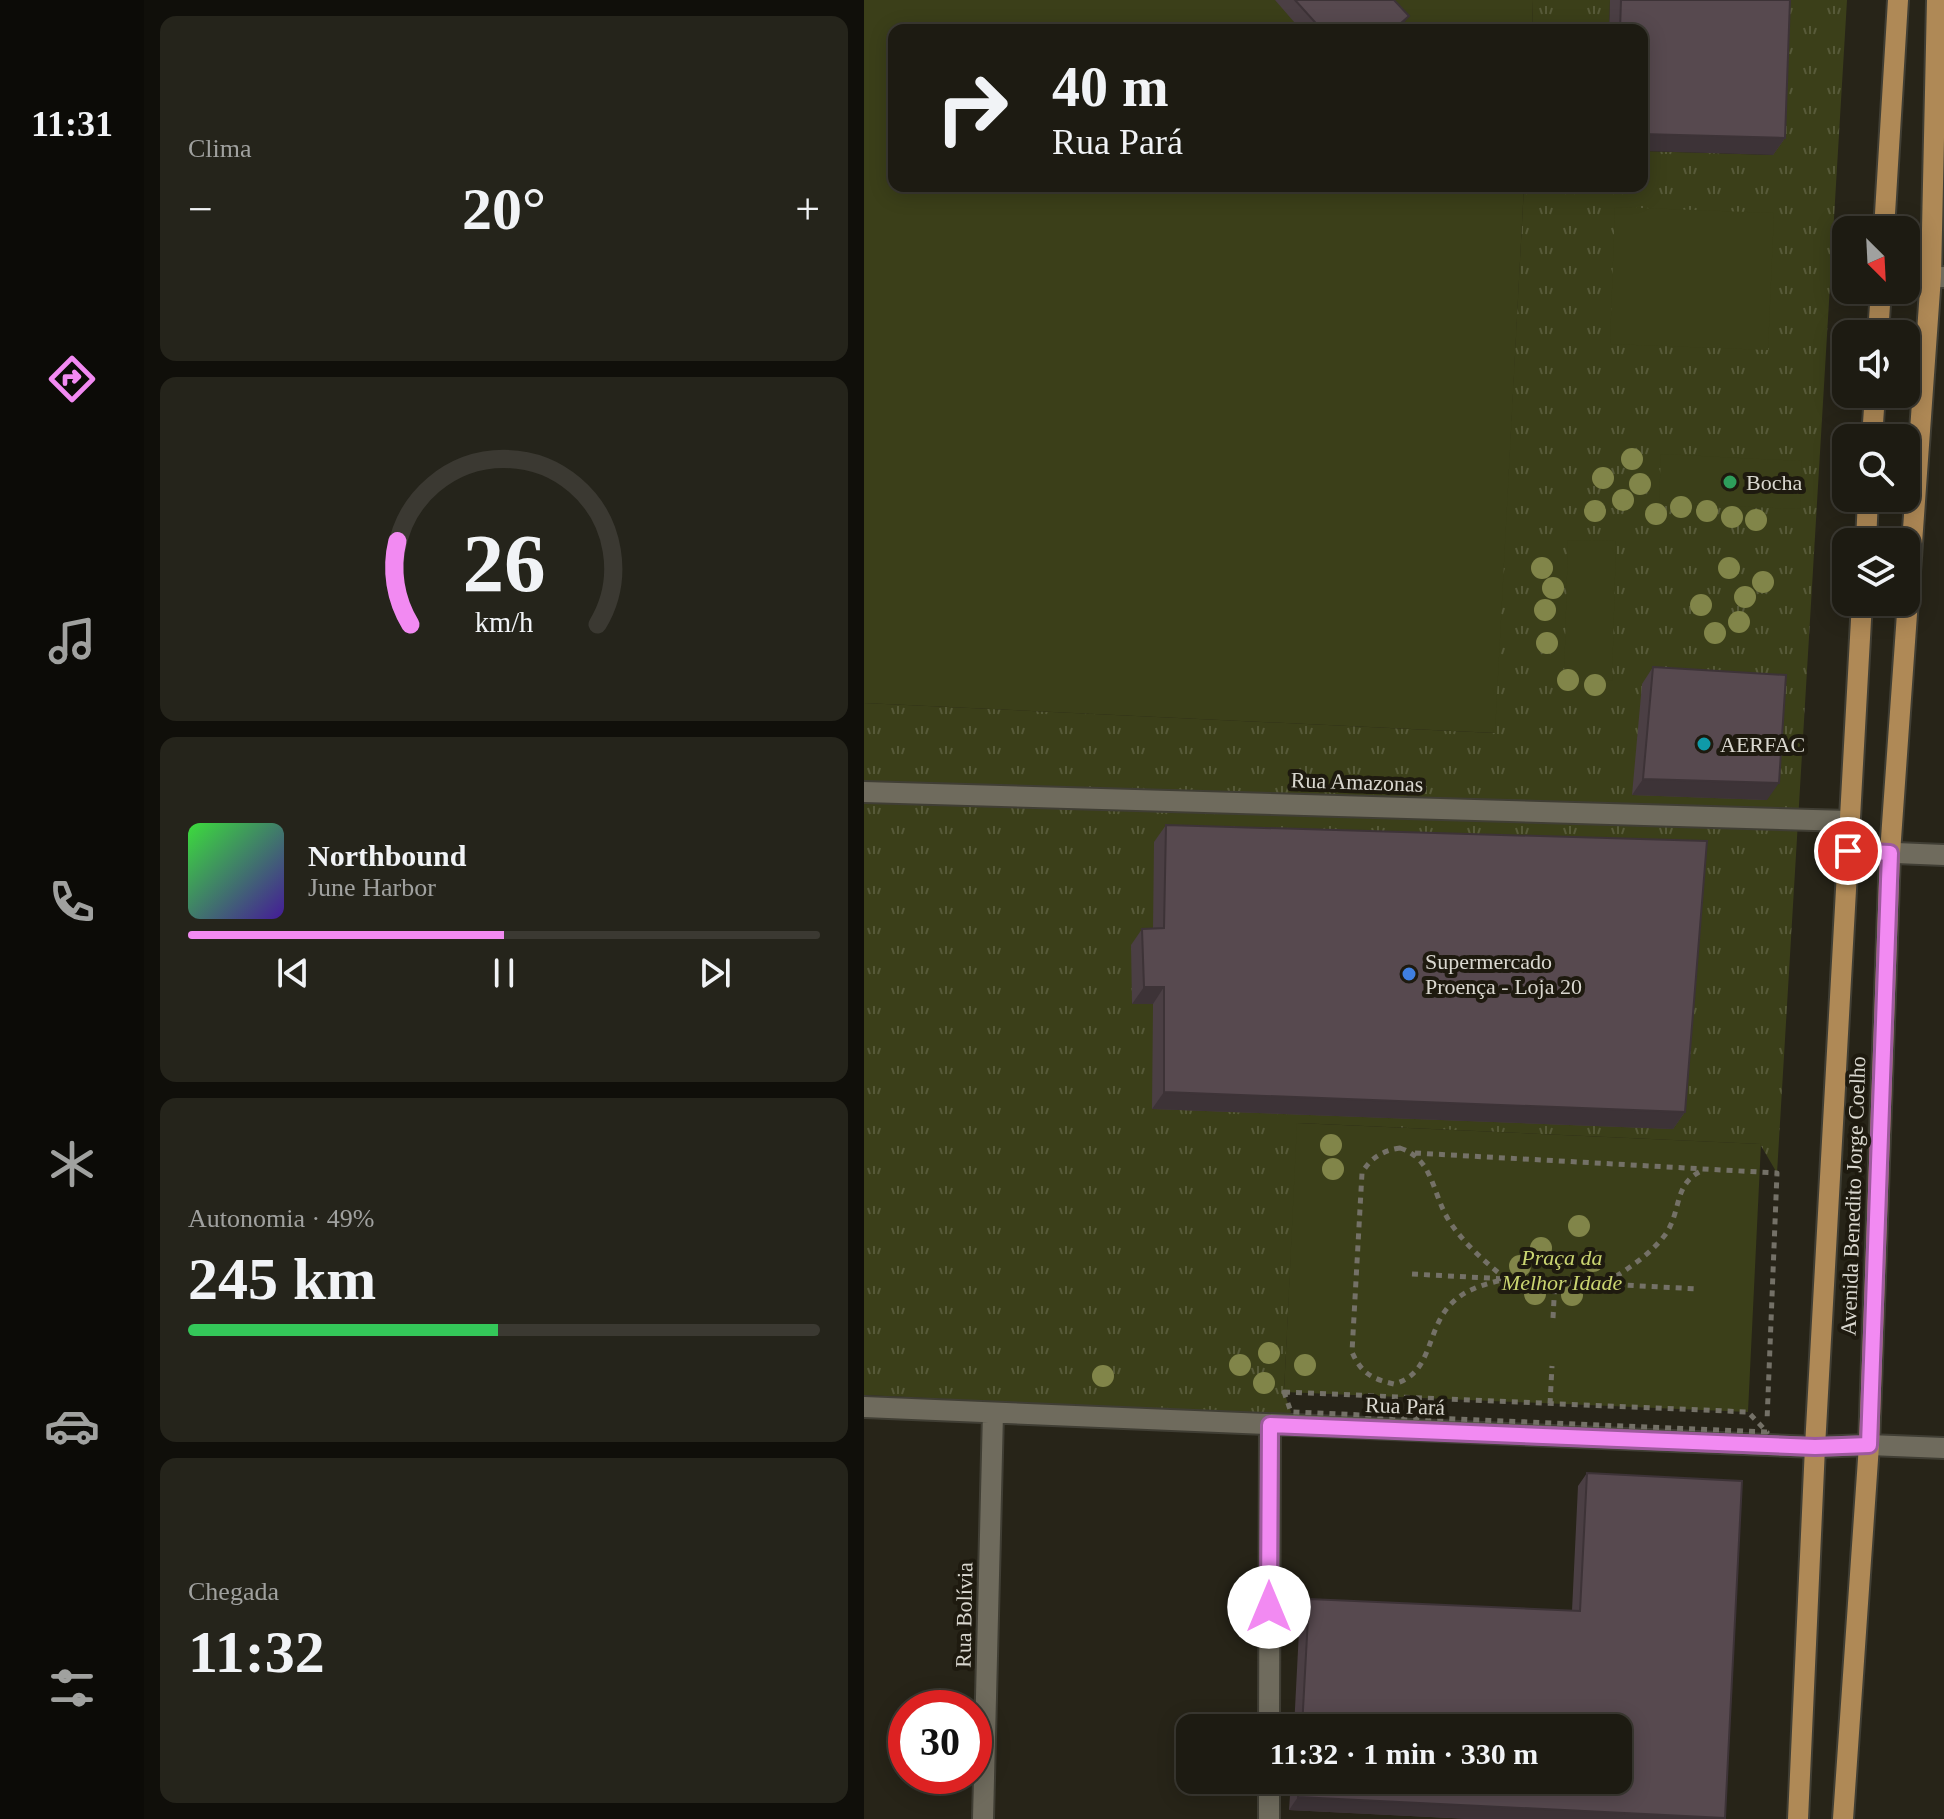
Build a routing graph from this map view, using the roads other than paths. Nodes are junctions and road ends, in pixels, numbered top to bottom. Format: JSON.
{"nodes":[{"id":1,"x":1898,"y":0,"type":"edge"},
{"id":2,"x":1937,"y":0,"type":"edge"},
{"id":3,"x":1885,"y":216,"type":"edge"},
{"id":4,"x":1937,"y":277,"type":"edge"},
{"id":5,"x":1861,"y":616,"type":"edge"},
{"id":6,"x":864,"y":792,"type":"edge"},
{"id":7,"x":1849,"y":821,"type":"junction"},
{"id":8,"x":1848,"y":851,"type":"junction"},
{"id":9,"x":1890,"y":853,"type":"junction"},
{"id":10,"x":1944,"y":855,"type":"edge"},
{"id":11,"x":864,"y":1407,"type":"edge"},
{"id":12,"x":993,"y":1413,"type":"junction"},
{"id":13,"x":1270,"y":1425,"type":"junction"},
{"id":14,"x":1869,"y":1445,"type":"junction"},
{"id":15,"x":1815,"y":1447,"type":"junction"},
{"id":16,"x":1944,"y":1448,"type":"edge"},
{"id":17,"x":1269,"y":1714,"type":"edge"},
{"id":18,"x":1269,"y":1794,"type":"edge"},
{"id":19,"x":983,"y":1819,"type":"edge"},
{"id":20,"x":1269,"y":1819,"type":"edge"},
{"id":21,"x":1798,"y":1819,"type":"edge"},
{"id":22,"x":1843,"y":1819,"type":"edge"}],
"edges":[{"from":1,"to":3,"type":"main road"},
{"from":2,"to":4,"type":"main road","name":"Avenida Benedito Jorge Coelho"},
{"from":4,"to":9,"type":"main road","name":"Avenida Benedito Jorge Coelho"},
{"from":5,"to":7,"type":"main road","name":"Avenida Benedito Jorge Coelho"},
{"from":6,"to":7,"type":"street","name":"Rua Amazonas"},
{"from":7,"to":8,"type":"main road","name":"Avenida Benedito Jorge Coelho"},
{"from":8,"to":9,"type":"street"},
{"from":8,"to":15,"type":"main road","name":"Avenida Benedito Jorge Coelho"},
{"from":9,"to":10,"type":"street"},
{"from":9,"to":14,"type":"main road","name":"Avenida Benedito Jorge Coelho"},
{"from":11,"to":12,"type":"street","name":"Rua Pará"},
{"from":12,"to":13,"type":"street","name":"Rua Pará"},
{"from":12,"to":19,"type":"street","name":"Rua Bolívia"},
{"from":13,"to":15,"type":"street","name":"Rua Pará"},
{"from":13,"to":17,"type":"street"},
{"from":14,"to":15,"type":"street","name":"Rua Pará"},
{"from":14,"to":16,"type":"street","name":"Rua Pará"},
{"from":14,"to":22,"type":"main road","name":"Avenida Benedito Jorge Coelho"},
{"from":15,"to":21,"type":"main road","name":"Avenida Benedito Jorge Coelho"},
{"from":18,"to":20,"type":"street"}]}
